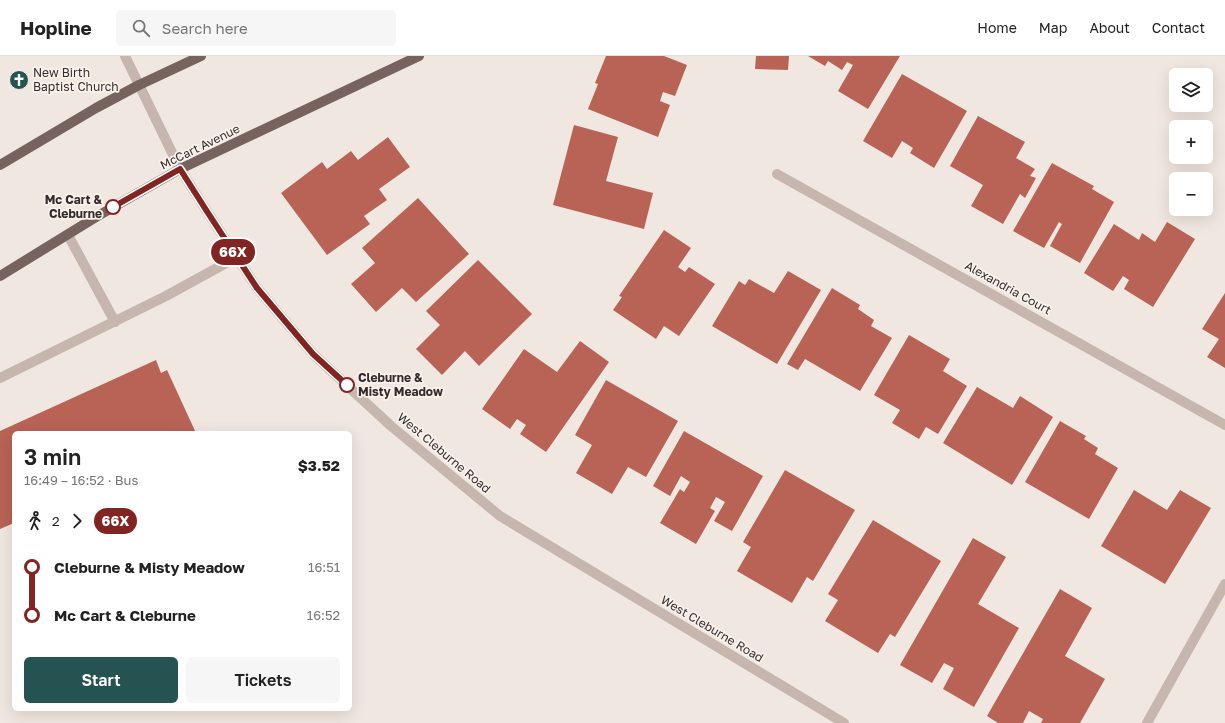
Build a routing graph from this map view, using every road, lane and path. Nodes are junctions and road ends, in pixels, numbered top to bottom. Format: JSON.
{"nodes":[{"id":1,"x":125,"y":56,"type":"edge"},
{"id":2,"x":201,"y":56,"type":"edge"},
{"id":3,"x":419,"y":56,"type":"edge"},
{"id":4,"x":139,"y":86,"type":"junction"},
{"id":5,"x":0,"y":165,"type":"edge"},
{"id":6,"x":180,"y":169,"type":"junction"},
{"id":7,"x":777,"y":174,"type":"dead end"},
{"id":8,"x":68,"y":235,"type":"junction"},
{"id":9,"x":237,"y":257,"type":"junction"},
{"id":10,"x":0,"y":276,"type":"edge"},
{"id":11,"x":115,"y":322,"type":"junction"},
{"id":12,"x":0,"y":378,"type":"edge"},
{"id":13,"x":1225,"y":425,"type":"edge"},
{"id":14,"x":1225,"y":584,"type":"edge"},
{"id":15,"x":844,"y":723,"type":"edge"},
{"id":16,"x":1147,"y":723,"type":"edge"}],
"edges":[{"from":1,"to":4,"type":"street","name":"West Cleburne Road"},
{"from":2,"to":4,"type":"main road"},
{"from":3,"to":6,"type":"main road","name":"McCart Avenue"},
{"from":4,"to":5,"type":"main road"},
{"from":4,"to":6,"type":"street","name":"West Cleburne Road"},
{"from":6,"to":8,"type":"main road","name":"McCart Avenue"},
{"from":6,"to":9,"type":"street","name":"West Cleburne Road"},
{"from":7,"to":13,"type":"street","name":"Alexandria Court"},
{"from":8,"to":10,"type":"main road","name":"McCart Avenue"},
{"from":8,"to":11,"type":"street"},
{"from":9,"to":11,"type":"street"},
{"from":9,"to":15,"type":"street","name":"West Cleburne Road"},
{"from":11,"to":12,"type":"street"},
{"from":14,"to":16,"type":"street"}]}
